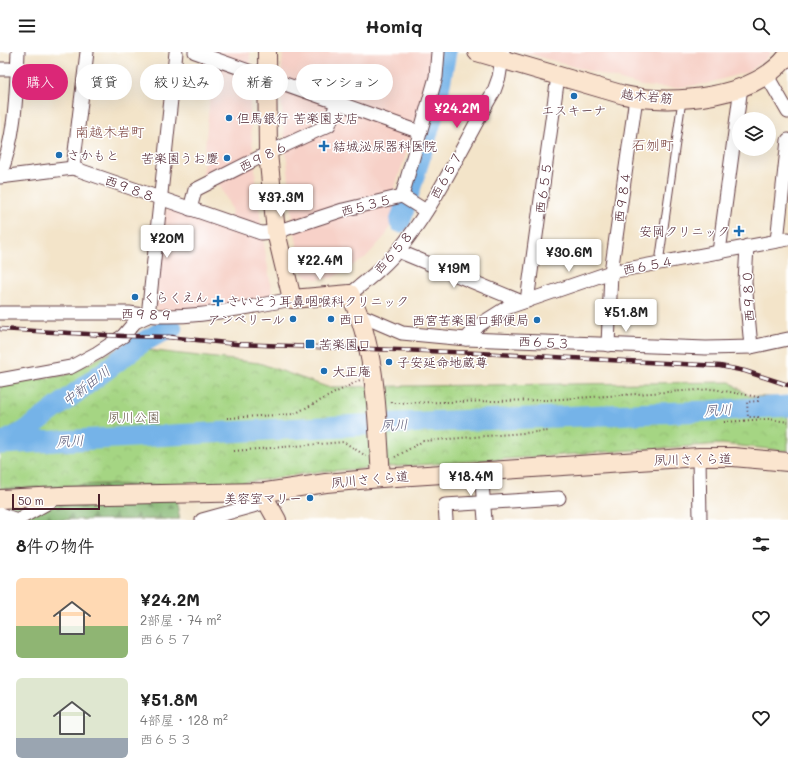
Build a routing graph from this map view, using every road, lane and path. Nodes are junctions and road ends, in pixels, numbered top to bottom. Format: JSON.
{"nodes":[{"id":1,"x":18,"y":52,"type":"edge"},
{"id":2,"x":87,"y":52,"type":"edge"},
{"id":3,"x":176,"y":52,"type":"edge"},
{"id":4,"x":195,"y":52,"type":"edge"},
{"id":5,"x":267,"y":52,"type":"edge"},
{"id":6,"x":438,"y":52,"type":"edge"},
{"id":7,"x":477,"y":52,"type":"edge"},
{"id":8,"x":788,"y":55,"type":"edge"},
{"id":9,"x":502,"y":56,"type":"edge"},
{"id":10,"x":18,"y":64,"type":"edge"},
{"id":11,"x":266,"y":64,"type":"edge"},
{"id":12,"x":232,"y":65,"type":"edge"},
{"id":13,"x":0,"y":68,"type":"edge"},
{"id":14,"x":12,"y":69,"type":"edge"},
{"id":15,"x":766,"y":74,"type":"junction"},
{"id":16,"x":558,"y":76,"type":"junction"},
{"id":17,"x":288,"y":84,"type":"edge"},
{"id":18,"x":741,"y":87,"type":"junction"},
{"id":19,"x":636,"y":98,"type":"junction"},
{"id":20,"x":16,"y":100,"type":"edge"},
{"id":21,"x":267,"y":100,"type":"edge"},
{"id":22,"x":682,"y":100,"type":"junction"},
{"id":23,"x":337,"y":103,"type":"junction"},
{"id":24,"x":788,"y":112,"type":"edge"},
{"id":25,"x":420,"y":132,"type":"junction"},
{"id":26,"x":788,"y":140,"type":"edge"},
{"id":27,"x":268,"y":153,"type":"junction"},
{"id":28,"x":73,"y":168,"type":"junction"},
{"id":29,"x":0,"y":176,"type":"edge"},
{"id":30,"x":161,"y":200,"type":"junction"},
{"id":31,"x":412,"y":203,"type":"junction"},
{"id":32,"x":190,"y":209,"type":"junction"},
{"id":33,"x":276,"y":232,"type":"junction"},
{"id":34,"x":782,"y":240,"type":"edge"},
{"id":35,"x":747,"y":246,"type":"junction"},
{"id":36,"x":398,"y":250,"type":"junction"},
{"id":37,"x":719,"y":252,"type":"junction"},
{"id":38,"x":659,"y":263,"type":"junction"},
{"id":39,"x":611,"y":272,"type":"junction"},
{"id":40,"x":350,"y":294,"type":"junction"},
{"id":41,"x":292,"y":298,"type":"junction"},
{"id":42,"x":524,"y":301,"type":"junction"},
{"id":43,"x":0,"y":313,"type":"edge"},
{"id":44,"x":360,"y":315,"type":"junction"},
{"id":45,"x":148,"y":316,"type":"junction"},
{"id":46,"x":466,"y":339,"type":"junction"},
{"id":47,"x":788,"y":339,"type":"edge"},
{"id":48,"x":608,"y":345,"type":"junction"},
{"id":49,"x":751,"y":347,"type":"junction"},
{"id":50,"x":372,"y":374,"type":"junction"},
{"id":51,"x":0,"y":380,"type":"edge"},
{"id":52,"x":375,"y":398,"type":"junction"},
{"id":53,"x":227,"y":418,"type":"dead end"},
{"id":54,"x":758,"y":420,"type":"junction"},
{"id":55,"x":724,"y":422,"type":"dead end"},
{"id":56,"x":788,"y":422,"type":"edge"},
{"id":57,"x":699,"y":457,"type":"junction"},
{"id":58,"x":788,"y":462,"type":"edge"},
{"id":59,"x":481,"y":472,"type":"junction"},
{"id":60,"x":381,"y":478,"type":"junction"},
{"id":61,"x":60,"y":496,"type":"junction"},
{"id":62,"x":267,"y":497,"type":"junction"},
{"id":63,"x":559,"y":498,"type":"dead end"},
{"id":64,"x":0,"y":500,"type":"edge"},
{"id":65,"x":484,"y":504,"type":"junction"},
{"id":66,"x":0,"y":514,"type":"edge"},
{"id":67,"x":17,"y":520,"type":"edge"},
{"id":68,"x":202,"y":520,"type":"edge"},
{"id":69,"x":277,"y":520,"type":"edge"},
{"id":70,"x":446,"y":520,"type":"edge"},
{"id":71,"x":485,"y":520,"type":"edge"},
{"id":72,"x":700,"y":520,"type":"edge"}],
"edges":[{"from":1,"to":10,"type":"street"},
{"from":2,"to":28,"type":"street"},
{"from":3,"to":30,"type":"street","name":"西９８８"},
{"from":4,"to":12,"type":"street"},
{"from":5,"to":11,"type":"street"},
{"from":6,"to":25,"type":"street","name":"西５３５"},
{"from":7,"to":9,"type":"street","name":"越木岩筋"},
{"from":8,"to":15,"type":"street","name":"越木岩筋"},
{"from":9,"to":16,"type":"street","name":"越木岩筋"},
{"from":9,"to":31,"type":"street","name":"西６５７"},
{"from":13,"to":14,"type":"street"},
{"from":15,"to":18,"type":"street","name":"越木岩筋"},
{"from":15,"to":24,"type":"street"},
{"from":16,"to":19,"type":"street","name":"越木岩筋"},
{"from":16,"to":42,"type":"street","name":"西６５５"},
{"from":17,"to":23,"type":"street"},
{"from":18,"to":22,"type":"street","name":"越木岩筋"},
{"from":18,"to":37,"type":"street"},
{"from":19,"to":22,"type":"street","name":"越木岩筋"},
{"from":19,"to":39,"type":"street","name":"西９８４"},
{"from":20,"to":29,"type":"street"},
{"from":21,"to":27,"type":"street"},
{"from":22,"to":38,"type":"lane"},
{"from":23,"to":25,"type":"street"},
{"from":23,"to":27,"type":"street","name":"西９８６"},
{"from":25,"to":31,"type":"street","name":"西５３５"},
{"from":26,"to":34,"type":"street"},
{"from":27,"to":32,"type":"street","name":"西９８６"},
{"from":27,"to":33,"type":"street"},
{"from":28,"to":29,"type":"street","name":"西９８８"},
{"from":28,"to":30,"type":"street","name":"西９８８"},
{"from":30,"to":32,"type":"street","name":"西５３５"},
{"from":30,"to":45,"type":"street"},
{"from":31,"to":33,"type":"street","name":"西５３５"},
{"from":31,"to":36,"type":"street","name":"西６５８"},
{"from":32,"to":33,"type":"street","name":"西５３５"},
{"from":33,"to":41,"type":"street"},
{"from":34,"to":35,"type":"street","name":"西６５４"},
{"from":35,"to":37,"type":"street","name":"西６５４"},
{"from":35,"to":49,"type":"street","name":"西９８０"},
{"from":36,"to":40,"type":"street","name":"西６５８"},
{"from":36,"to":42,"type":"street"},
{"from":37,"to":38,"type":"street","name":"西６５４"},
{"from":38,"to":39,"type":"street","name":"西６５４"},
{"from":39,"to":42,"type":"street","name":"西６５４"},
{"from":39,"to":48,"type":"street","name":"西９８４"},
{"from":40,"to":41,"type":"street"},
{"from":40,"to":44,"type":"street"},
{"from":41,"to":45,"type":"street","name":"西９８９"},
{"from":42,"to":46,"type":"street","name":"西６５４"},
{"from":43,"to":45,"type":"street","name":"西９８９"},
{"from":44,"to":46,"type":"street"},
{"from":44,"to":50,"type":"street"},
{"from":45,"to":51,"type":"street"},
{"from":46,"to":48,"type":"street","name":"西６５３"},
{"from":47,"to":49,"type":"street","name":"西６５３"},
{"from":48,"to":49,"type":"street","name":"西６５３"},
{"from":50,"to":52,"type":"street"},
{"from":50,"to":53,"type":"path"},
{"from":52,"to":54,"type":"path"},
{"from":52,"to":60,"type":"street"},
{"from":54,"to":55,"type":"path"},
{"from":54,"to":56,"type":"path"},
{"from":57,"to":58,"type":"street","name":"夙川さくら道"},
{"from":57,"to":59,"type":"street","name":"夙川さくら道"},
{"from":57,"to":72,"type":"street"},
{"from":59,"to":60,"type":"street","name":"夙川さくら道"},
{"from":59,"to":65,"type":"street"},
{"from":60,"to":62,"type":"street","name":"夙川さくら道"},
{"from":61,"to":62,"type":"street","name":"夙川さくら道"},
{"from":61,"to":64,"type":"street","name":"夙川さくら道"},
{"from":61,"to":67,"type":"street"},
{"from":62,"to":68,"type":"street"},
{"from":62,"to":69,"type":"street"},
{"from":63,"to":65,"type":"street"},
{"from":65,"to":70,"type":"street"},
{"from":65,"to":71,"type":"street"},
{"from":66,"to":67,"type":"street"}]}
